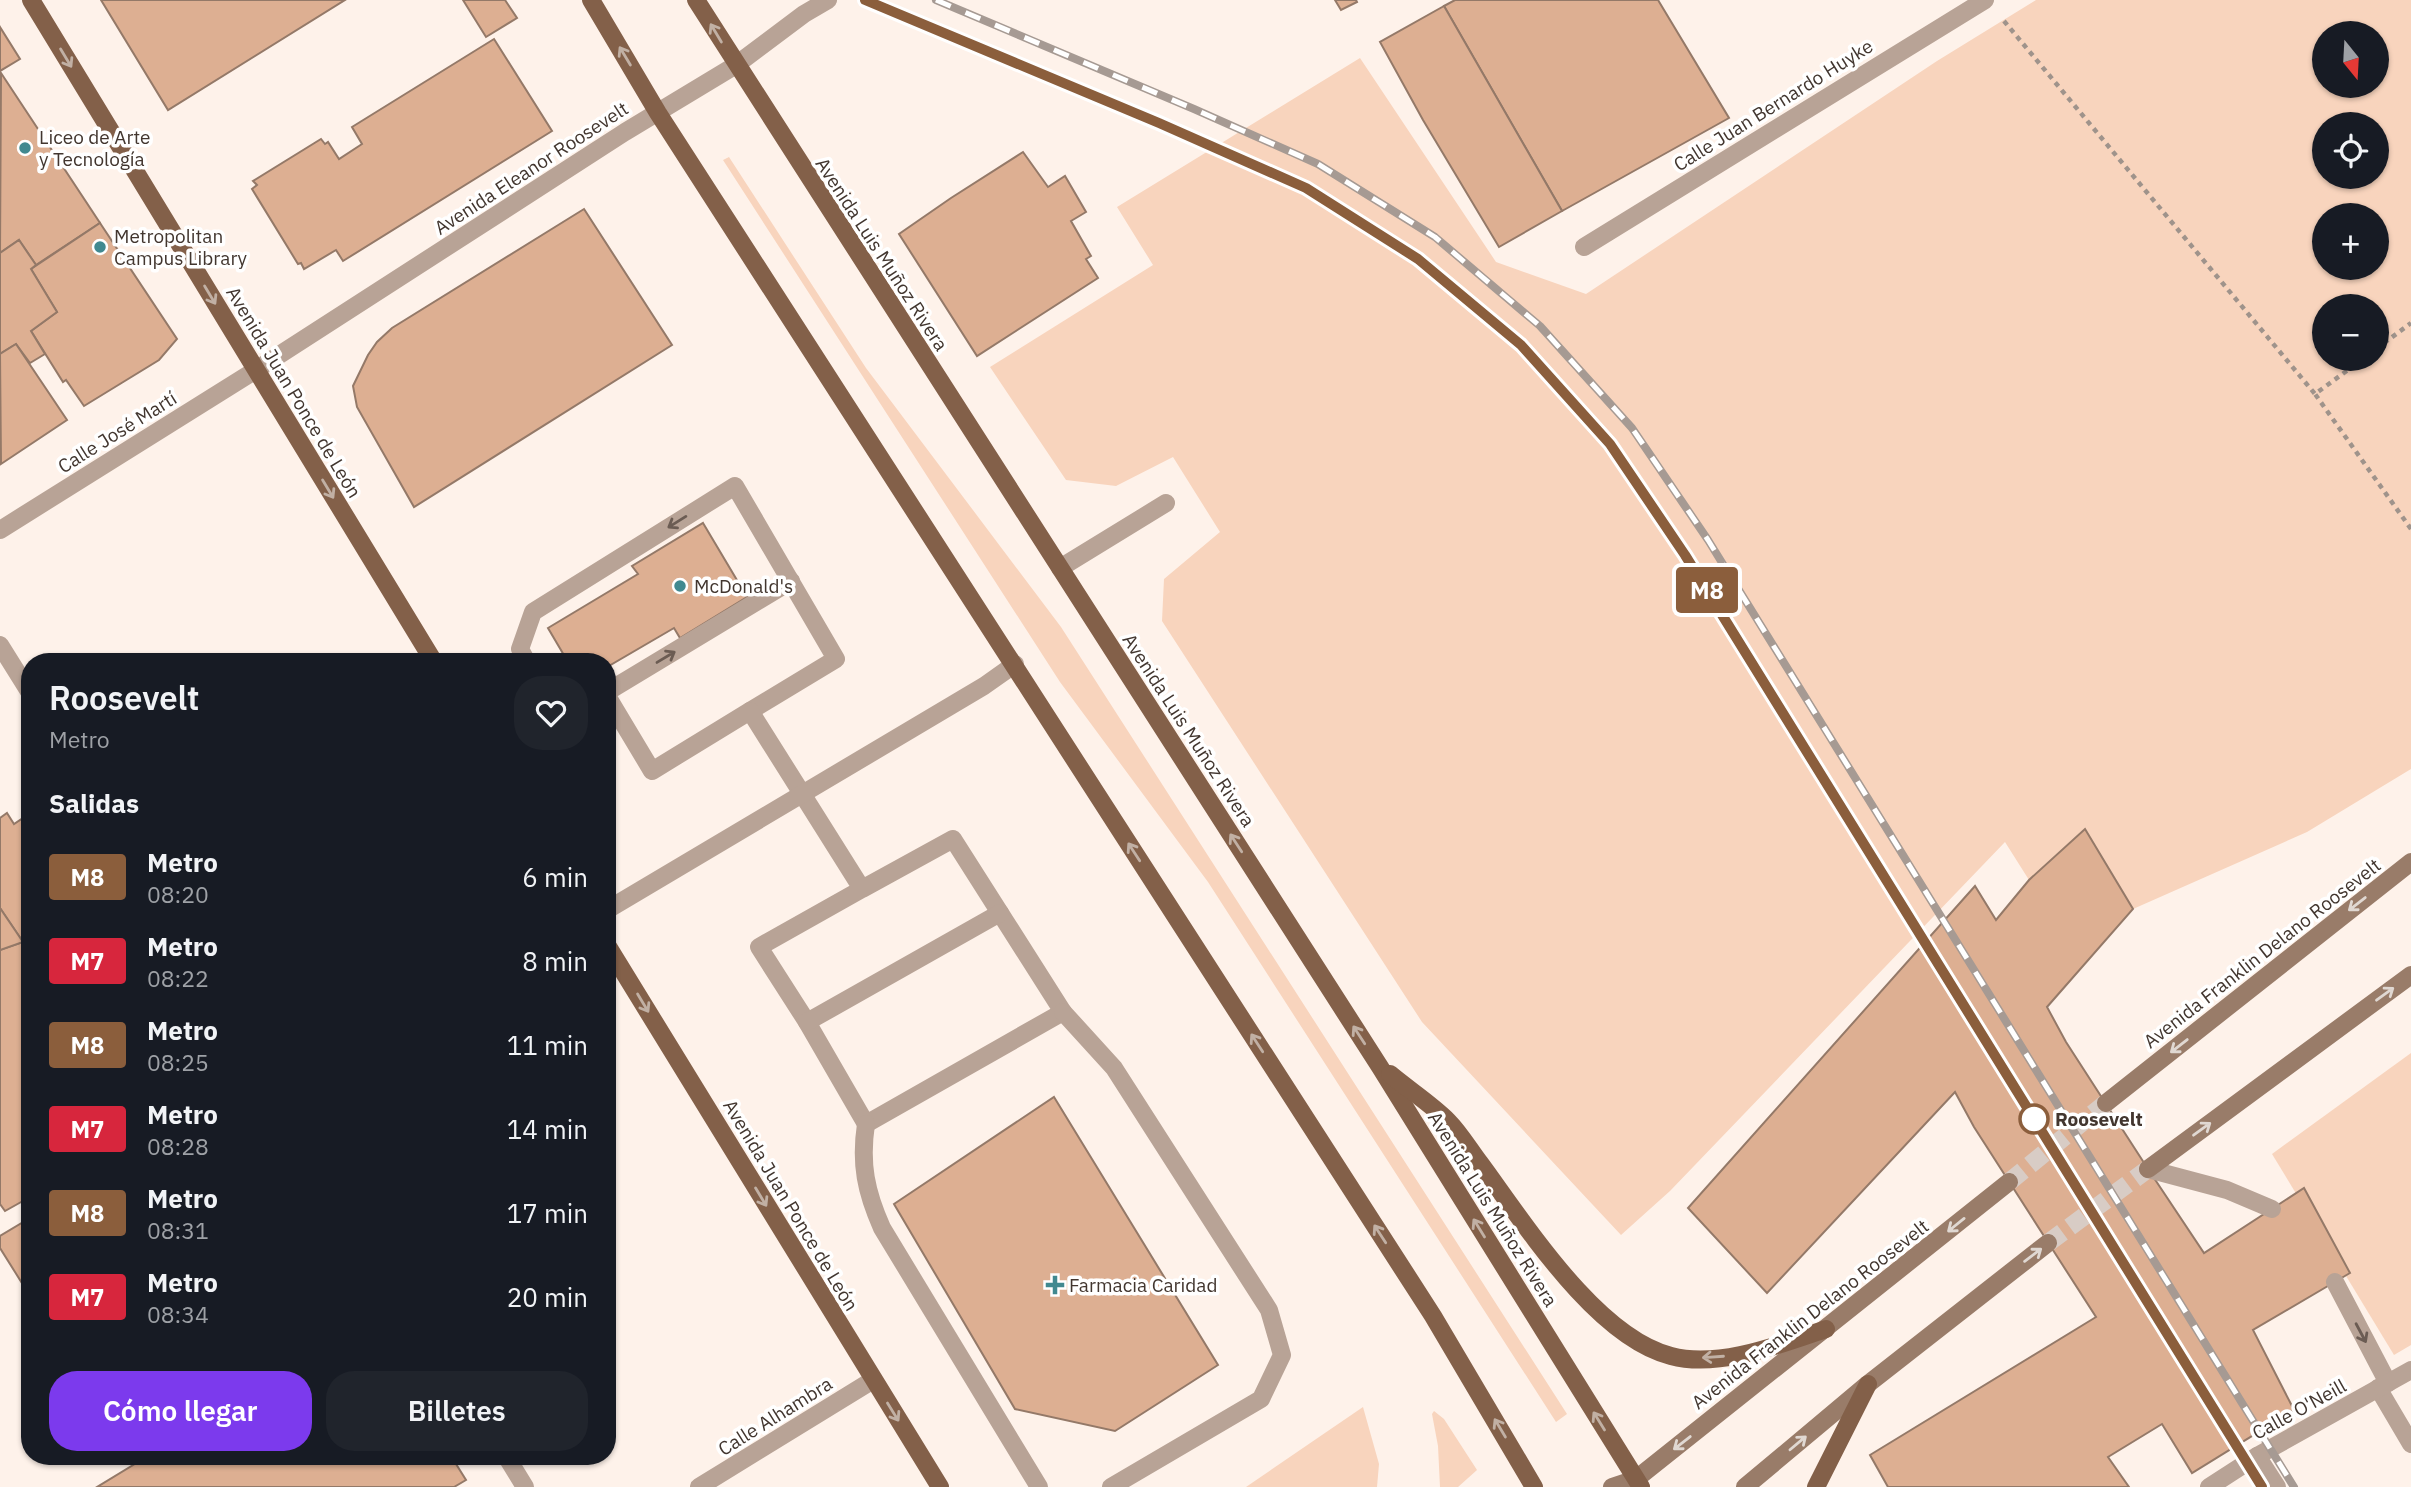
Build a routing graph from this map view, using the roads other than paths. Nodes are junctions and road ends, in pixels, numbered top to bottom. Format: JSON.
{"nodes":[{"id":1,"x":31,"y":0,"type":"edge"},
{"id":2,"x":591,"y":0,"type":"edge"},
{"id":3,"x":696,"y":0,"type":"edge"},
{"id":4,"x":828,"y":0,"type":"edge"},
{"id":5,"x":1984,"y":0,"type":"edge"},
{"id":6,"x":736,"y":65,"type":"junction"},
{"id":7,"x":658,"y":113,"type":"junction"},
{"id":8,"x":1584,"y":247,"type":"dead end"},
{"id":9,"x":256,"y":370,"type":"junction"},
{"id":10,"x":1167,"y":503,"type":"dead end"},
{"id":11,"x":0,"y":530,"type":"edge"},
{"id":12,"x":1059,"y":568,"type":"junction"},
{"id":13,"x":791,"y":581,"type":"junction"},
{"id":14,"x":0,"y":645,"type":"edge"},
{"id":15,"x":429,"y":653,"type":"edge"},
{"id":16,"x":522,"y":653,"type":"edge"},
{"id":17,"x":1015,"y":664,"type":"junction"},
{"id":18,"x":21,"y":679,"type":"edge"},
{"id":19,"x":616,"y":688,"type":"edge"},
{"id":20,"x":616,"y":709,"type":"edge"},
{"id":21,"x":750,"y":711,"type":"junction"},
{"id":22,"x":801,"y":795,"type":"junction"},
{"id":23,"x":2411,"y":862,"type":"edge"},
{"id":24,"x":862,"y":889,"type":"junction"},
{"id":25,"x":616,"y":905,"type":"edge"},
{"id":26,"x":1000,"y":913,"type":"junction"},
{"id":27,"x":616,"y":960,"type":"edge"},
{"id":28,"x":2411,"y":975,"type":"edge"},
{"id":29,"x":1063,"y":1012,"type":"junction"},
{"id":30,"x":807,"y":1022,"type":"junction"},
{"id":31,"x":1380,"y":1066,"type":"junction"},
{"id":32,"x":2106,"y":1104,"type":"tunnel mouth"},
{"id":33,"x":866,"y":1124,"type":"junction"},
{"id":34,"x":2148,"y":1169,"type":"joint"},
{"id":35,"x":2010,"y":1182,"type":"tunnel mouth"},
{"id":36,"x":2272,"y":1209,"type":"dead end"},
{"id":37,"x":2048,"y":1243,"type":"tunnel mouth"},
{"id":38,"x":2335,"y":1282,"type":"dead end"},
{"id":39,"x":1826,"y":1329,"type":"junction"},
{"id":40,"x":2411,"y":1370,"type":"edge"},
{"id":41,"x":873,"y":1380,"type":"junction"},
{"id":42,"x":1868,"y":1384,"type":"junction"},
{"id":43,"x":2383,"y":1386,"type":"junction"},
{"id":44,"x":2411,"y":1444,"type":"edge"},
{"id":45,"x":2257,"y":1457,"type":"junction"},
{"id":46,"x":512,"y":1465,"type":"edge"},
{"id":47,"x":1635,"y":1484,"type":"edge"},
{"id":48,"x":525,"y":1487,"type":"edge"},
{"id":49,"x":699,"y":1487,"type":"edge"},
{"id":50,"x":940,"y":1487,"type":"edge"},
{"id":51,"x":1039,"y":1487,"type":"edge"},
{"id":52,"x":1111,"y":1487,"type":"edge"},
{"id":53,"x":1534,"y":1487,"type":"edge"},
{"id":54,"x":1612,"y":1487,"type":"edge"},
{"id":55,"x":1745,"y":1487,"type":"edge"},
{"id":56,"x":1816,"y":1487,"type":"edge"},
{"id":57,"x":2209,"y":1487,"type":"edge"},
{"id":58,"x":2277,"y":1487,"type":"edge"}],
"edges":[{"from":1,"to":9,"type":"main road","name":"Avenida Juan Ponce de León","one_way":true},
{"from":7,"to":2,"type":"main road","one_way":true},
{"from":6,"to":3,"type":"main road","name":"Avenida Luis Muñoz Rivera","one_way":true},
{"from":4,"to":6,"type":"street","name":"Avenida Eleanor Roosevelt"},
{"from":5,"to":8,"type":"street","name":"Calle Juan Bernardo Huyke"},
{"from":6,"to":7,"type":"street","name":"Avenida Eleanor Roosevelt"},
{"from":6,"to":12,"type":"main road","name":"Avenida Luis Muñoz Rivera"},
{"from":7,"to":9,"type":"street","name":"Avenida Eleanor Roosevelt"},
{"from":7,"to":17,"type":"main road"},
{"from":9,"to":11,"type":"street","name":"Calle José Martí"},
{"from":9,"to":15,"type":"main road","name":"Avenida Juan Ponce de León","one_way":true},
{"from":10,"to":12,"type":"street"},
{"from":31,"to":12,"type":"main road","name":"Avenida Luis Muñoz Rivera","one_way":true},
{"from":13,"to":16,"type":"street","one_way":true},
{"from":19,"to":13,"type":"street","one_way":true},
{"from":13,"to":21,"type":"street"},
{"from":14,"to":18,"type":"street"},
{"from":17,"to":22,"type":"street"},
{"from":53,"to":17,"type":"main road","one_way":true},
{"from":20,"to":21,"type":"street"},
{"from":21,"to":22,"type":"street"},
{"from":22,"to":24,"type":"street"},
{"from":22,"to":25,"type":"street"},
{"from":23,"to":32,"type":"main road","name":"Avenida Franklin Delano Roosevelt","one_way":true},
{"from":24,"to":26,"type":"street"},
{"from":24,"to":30,"type":"street"},
{"from":26,"to":29,"type":"street"},
{"from":26,"to":30,"type":"street"},
{"from":27,"to":41,"type":"main road","name":"Avenida Juan Ponce de León","one_way":true},
{"from":34,"to":28,"type":"main road","one_way":true},
{"from":29,"to":33,"type":"street"},
{"from":29,"to":52,"type":"street"},
{"from":30,"to":33,"type":"street"},
{"from":39,"to":31,"type":"main road","one_way":true},
{"from":47,"to":31,"type":"main road","name":"Avenida Luis Muñoz Rivera","one_way":true},
{"from":33,"to":51,"type":"street"},
{"from":34,"to":36,"type":"street"},
{"from":35,"to":39,"type":"main road","name":"Avenida Franklin Delano Roosevelt","one_way":true},
{"from":42,"to":37,"type":"main road","one_way":true},
{"from":38,"to":43,"type":"street","one_way":true},
{"from":39,"to":47,"type":"main road","name":"Avenida Franklin Delano Roosevelt","one_way":true},
{"from":40,"to":43,"type":"street","name":"Calle O'Neill"},
{"from":41,"to":49,"type":"street","name":"Calle Alhambra"},
{"from":41,"to":50,"type":"main road","name":"Avenida Juan Ponce de León","one_way":true},
{"from":55,"to":42,"type":"main road","one_way":true},
{"from":42,"to":56,"type":"main road"},
{"from":43,"to":44,"type":"street"},
{"from":43,"to":45,"type":"street","name":"Calle O'Neill"},
{"from":45,"to":57,"type":"street","name":"Calle O'Neill"},
{"from":45,"to":58,"type":"street"},
{"from":46,"to":48,"type":"street"},
{"from":47,"to":54,"type":"main road","name":"Avenida Franklin Delano Roosevelt"}]}
